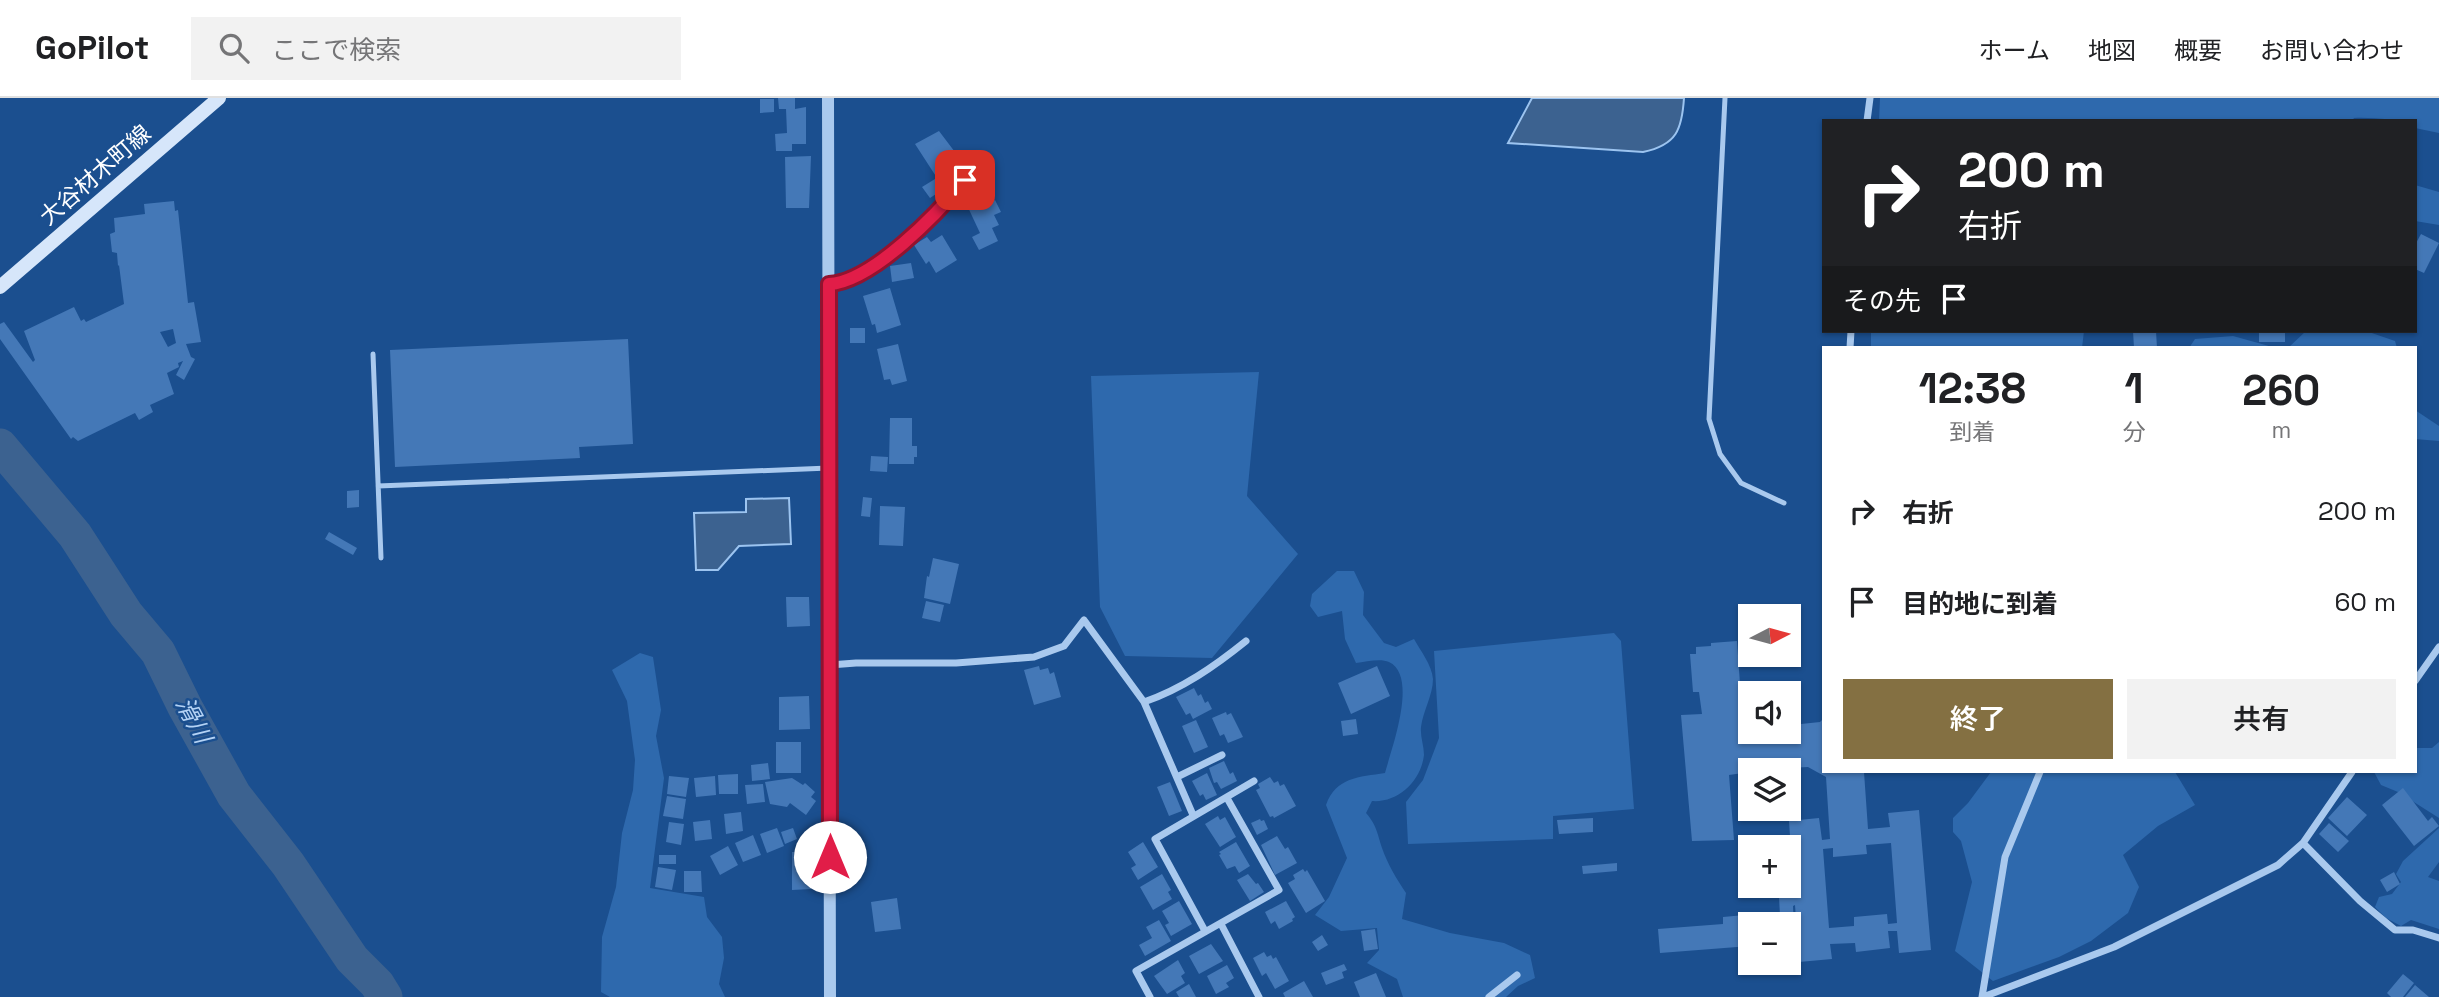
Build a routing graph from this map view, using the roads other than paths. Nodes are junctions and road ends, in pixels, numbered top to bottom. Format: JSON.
{"nodes":[{"id":1,"x":219,"y":98,"type":"edge"},
{"id":2,"x":828,"y":98,"type":"edge"},
{"id":3,"x":1725,"y":98,"type":"edge"},
{"id":4,"x":1870,"y":98,"type":"edge"},
{"id":5,"x":1867,"y":119,"type":"edge"},
{"id":6,"x":978,"y":164,"type":"dead end"},
{"id":7,"x":1,"y":283,"type":"edge"},
{"id":8,"x":829,"y":284,"type":"junction"},
{"id":9,"x":373,"y":354,"type":"dead end"},
{"id":10,"x":829,"y":468,"type":"junction"},
{"id":11,"x":378,"y":486,"type":"junction"},
{"id":12,"x":1784,"y":503,"type":"dead end"},
{"id":13,"x":381,"y":558,"type":"dead end"},
{"id":14,"x":1246,"y":641,"type":"dead end"},
{"id":15,"x":2439,"y":647,"type":"edge"},
{"id":16,"x":830,"y":665,"type":"junction"},
{"id":17,"x":2417,"y":678,"type":"edge"},
{"id":18,"x":1144,"y":702,"type":"junction"},
{"id":19,"x":1222,"y":755,"type":"dead end"},
{"id":20,"x":2040,"y":773,"type":"edge"},
{"id":21,"x":2351,"y":773,"type":"edge"},
{"id":22,"x":1177,"y":777,"type":"junction"},
{"id":23,"x":1254,"y":781,"type":"dead end"},
{"id":24,"x":1227,"y":798,"type":"junction"},
{"id":25,"x":1193,"y":815,"type":"junction"},
{"id":26,"x":2303,"y":843,"type":"junction"},
{"id":27,"x":1221,"y":924,"type":"junction"},
{"id":28,"x":1205,"y":932,"type":"junction"},
{"id":29,"x":2439,"y":938,"type":"edge"},
{"id":30,"x":1517,"y":975,"type":"dead end"},
{"id":31,"x":830,"y":997,"type":"edge"},
{"id":32,"x":1150,"y":997,"type":"edge"},
{"id":33,"x":1259,"y":997,"type":"edge"},
{"id":34,"x":1489,"y":997,"type":"edge"},
{"id":35,"x":1982,"y":997,"type":"edge"}],
"edges":[{"from":1,"to":7,"type":"main road","name":"大谷材木町線"},
{"from":2,"to":8,"type":"street"},
{"from":3,"to":12,"type":"lane"},
{"from":4,"to":5,"type":"street"},
{"from":6,"to":8,"type":"street"},
{"from":8,"to":10,"type":"street"},
{"from":9,"to":11,"type":"lane"},
{"from":10,"to":11,"type":"lane"},
{"from":10,"to":16,"type":"street"},
{"from":11,"to":13,"type":"lane"},
{"from":14,"to":18,"type":"street"},
{"from":15,"to":17,"type":"street"},
{"from":16,"to":18,"type":"street"},
{"from":16,"to":31,"type":"street"},
{"from":18,"to":22,"type":"street"},
{"from":19,"to":22,"type":"street"},
{"from":20,"to":35,"type":"street"},
{"from":21,"to":26,"type":"street"},
{"from":22,"to":25,"type":"street"},
{"from":23,"to":24,"type":"street"},
{"from":24,"to":25,"type":"street"},
{"from":24,"to":27,"type":"street"},
{"from":25,"to":28,"type":"street"},
{"from":26,"to":29,"type":"street"},
{"from":26,"to":35,"type":"street"},
{"from":27,"to":28,"type":"street"},
{"from":27,"to":33,"type":"street"},
{"from":28,"to":32,"type":"street"},
{"from":30,"to":34,"type":"street"}]}
